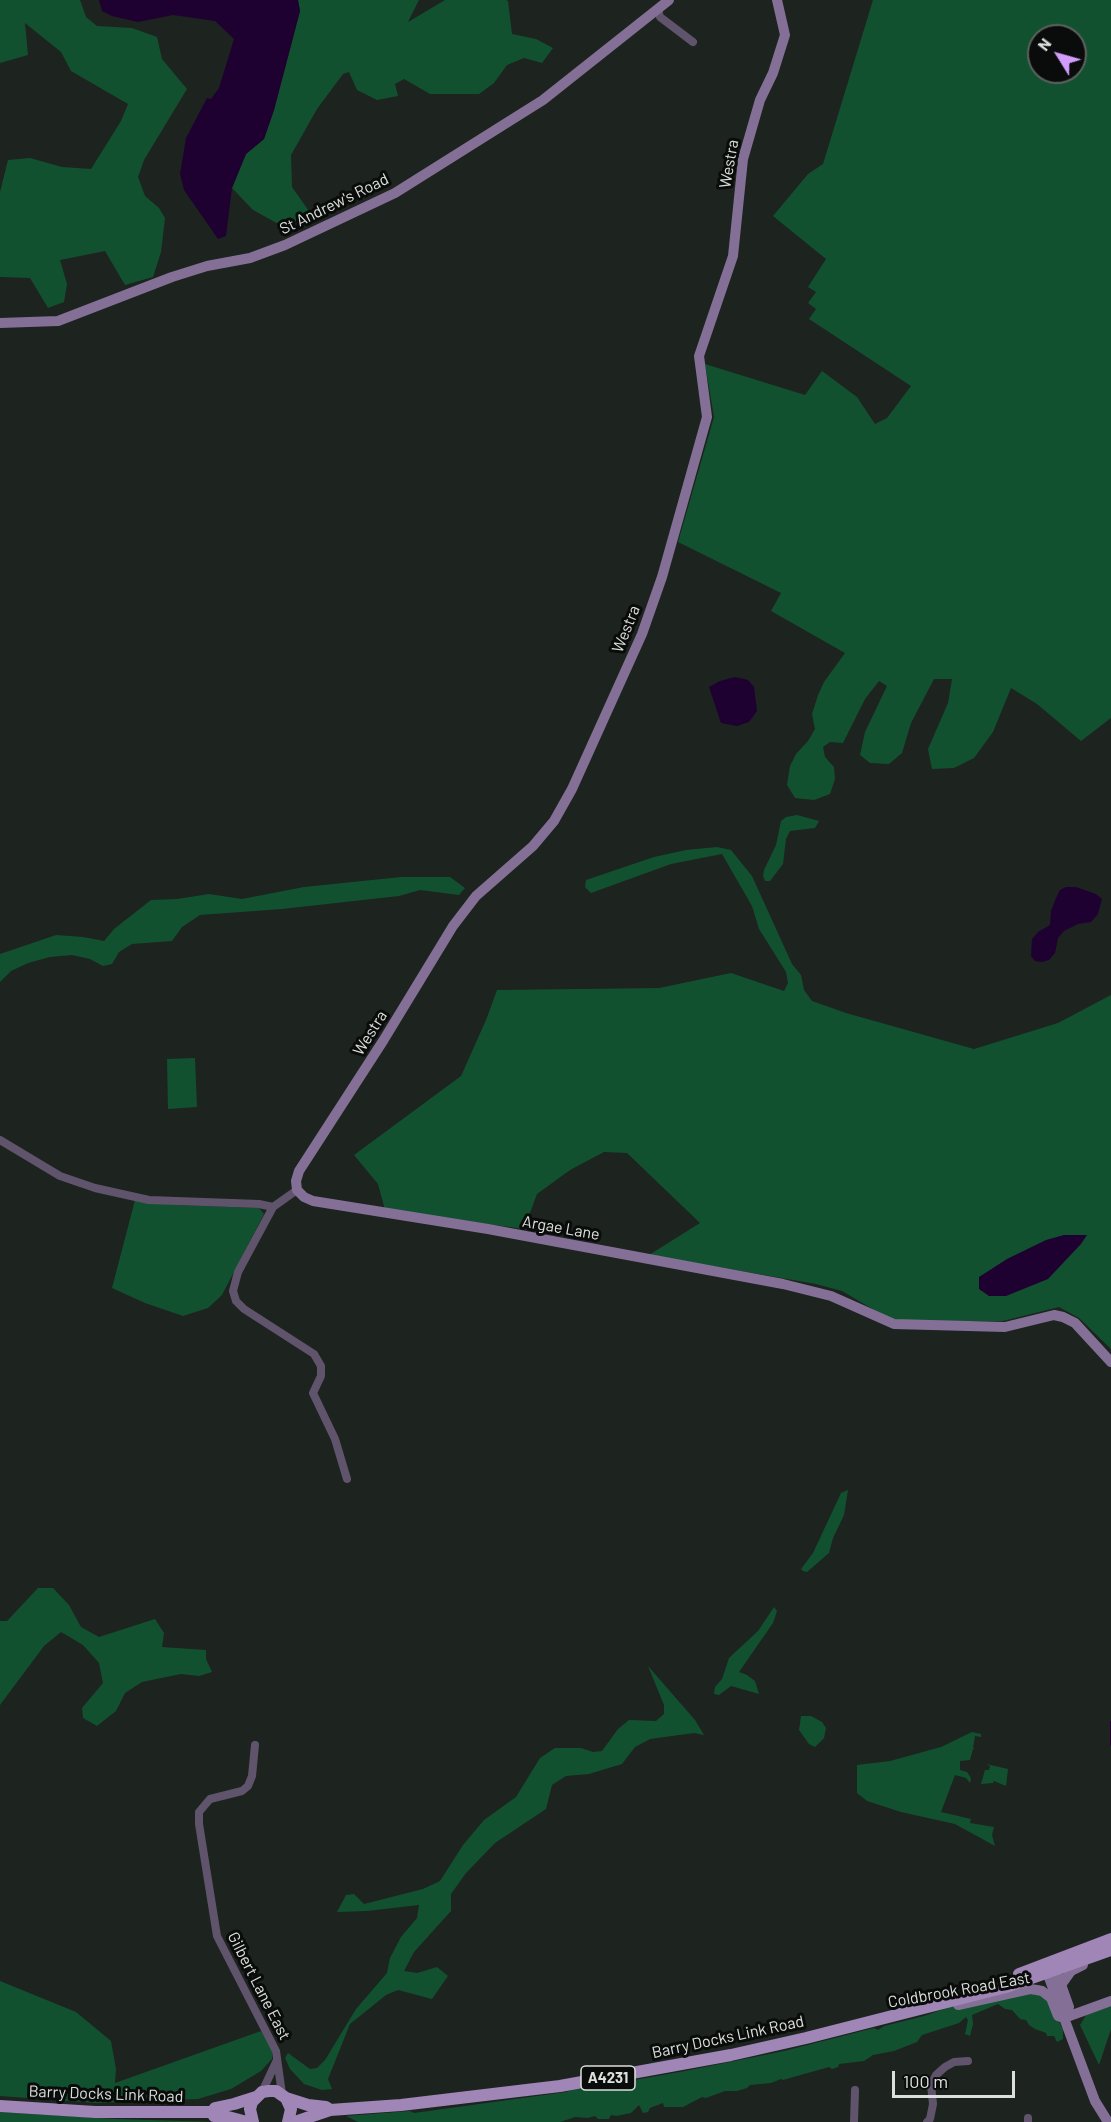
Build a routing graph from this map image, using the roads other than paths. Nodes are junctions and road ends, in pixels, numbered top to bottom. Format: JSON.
{"nodes":[{"id":1,"x":669,"y":0,"type":"edge"},
{"id":2,"x":777,"y":0,"type":"edge"},
{"id":3,"x":658,"y":10,"type":"junction"},
{"id":4,"x":693,"y":42,"type":"dead end"},
{"id":5,"x":0,"y":323,"type":"edge"},
{"id":6,"x":0,"y":1140,"type":"edge"},
{"id":7,"x":297,"y":1190,"type":"junction"},
{"id":8,"x":273,"y":1207,"type":"junction"},
{"id":9,"x":1111,"y":1362,"type":"edge"},
{"id":10,"x":347,"y":1479,"type":"dead end"},
{"id":11,"x":255,"y":1745,"type":"dead end"},
{"id":12,"x":1111,"y":1936,"type":"edge"},
{"id":13,"x":1111,"y":1950,"type":"edge"},
{"id":14,"x":1111,"y":1954,"type":"edge"},
{"id":15,"x":1050,"y":1967,"type":"junction"},
{"id":16,"x":1061,"y":1985,"type":"junction"},
{"id":17,"x":1111,"y":2001,"type":"edge"},
{"id":18,"x":1064,"y":2018,"type":"junction"},
{"id":19,"x":881,"y":2019,"type":"junction"},
{"id":20,"x":278,"y":2059,"type":"junction"},
{"id":21,"x":968,"y":2061,"type":"dead end"},
{"id":22,"x":855,"y":2090,"type":"dead end"},
{"id":23,"x":259,"y":2095,"type":"junction"},
{"id":24,"x":284,"y":2096,"type":"junction"},
{"id":25,"x":0,"y":2106,"type":"edge"},
{"id":26,"x":330,"y":2110,"type":"junction"},
{"id":27,"x":212,"y":2112,"type":"junction"},
{"id":28,"x":247,"y":2122,"type":"edge"},
{"id":29,"x":253,"y":2122,"type":"edge"},
{"id":30,"x":288,"y":2122,"type":"edge"},
{"id":31,"x":295,"y":2122,"type":"edge"},
{"id":32,"x":854,"y":2122,"type":"edge"},
{"id":33,"x":927,"y":2122,"type":"edge"},
{"id":34,"x":1108,"y":2122,"type":"edge"}],
"edges":[{"from":1,"to":3,"type":"street","name":"St Andrew's Road"},
{"from":2,"to":7,"type":"street","name":"Westra"},
{"from":3,"to":4,"type":"street"},
{"from":3,"to":5,"type":"street","name":"St Andrew's Road"},
{"from":6,"to":8,"type":"street"},
{"from":7,"to":8,"type":"street"},
{"from":7,"to":9,"type":"street","name":"Argae Lane"},
{"from":8,"to":10,"type":"street"},
{"from":11,"to":20,"type":"street","name":"Gilbert Lane East"},
{"from":12,"to":15,"type":"main road","name":"Barry Docks Link Road","number":"A4231"},
{"from":13,"to":15,"type":"main road","name":"Barry Docks Link Road","number":"A4231"},
{"from":14,"to":16,"type":"street"},
{"from":15,"to":16,"type":"street","name":"Coldbrook Road East"},
{"from":15,"to":18,"type":"street","name":"Coldbrook Road East"},
{"from":15,"to":19,"type":"main road","name":"Barry Docks Link Road","number":"A4231"},
{"from":16,"to":18,"type":"street","name":"Coldbrook Road East"},
{"from":17,"to":18,"type":"street"},
{"from":18,"to":19,"type":"street","name":"Coldbrook Road East"},
{"from":18,"to":34,"type":"street","name":"Coldbrook Road East"},
{"from":19,"to":26,"type":"main road","name":"Barry Docks Link Road","number":"A4231"},
{"from":20,"to":23,"type":"street","name":"Gilbert Lane East"},
{"from":20,"to":24,"type":"street","name":"Gilbert Lane East"},
{"from":21,"to":33,"type":"street"},
{"from":22,"to":32,"type":"street"},
{"from":23,"to":24,"type":"main road","number":"A4231"},
{"from":23,"to":27,"type":"main road","name":"Barry Docks Link Road","number":"A4231"},
{"from":23,"to":29,"type":"main road"},
{"from":24,"to":26,"type":"main road","name":"Barry Docks Link Road","number":"A4231"},
{"from":24,"to":30,"type":"main road"},
{"from":25,"to":27,"type":"main road","name":"Barry Docks Link Road","number":"A4231"},
{"from":26,"to":31,"type":"main road","name":"Barry Docks Link Road","number":"A4231"},
{"from":27,"to":28,"type":"main road","name":"Barry Docks Link Road","number":"A4231"}]}
